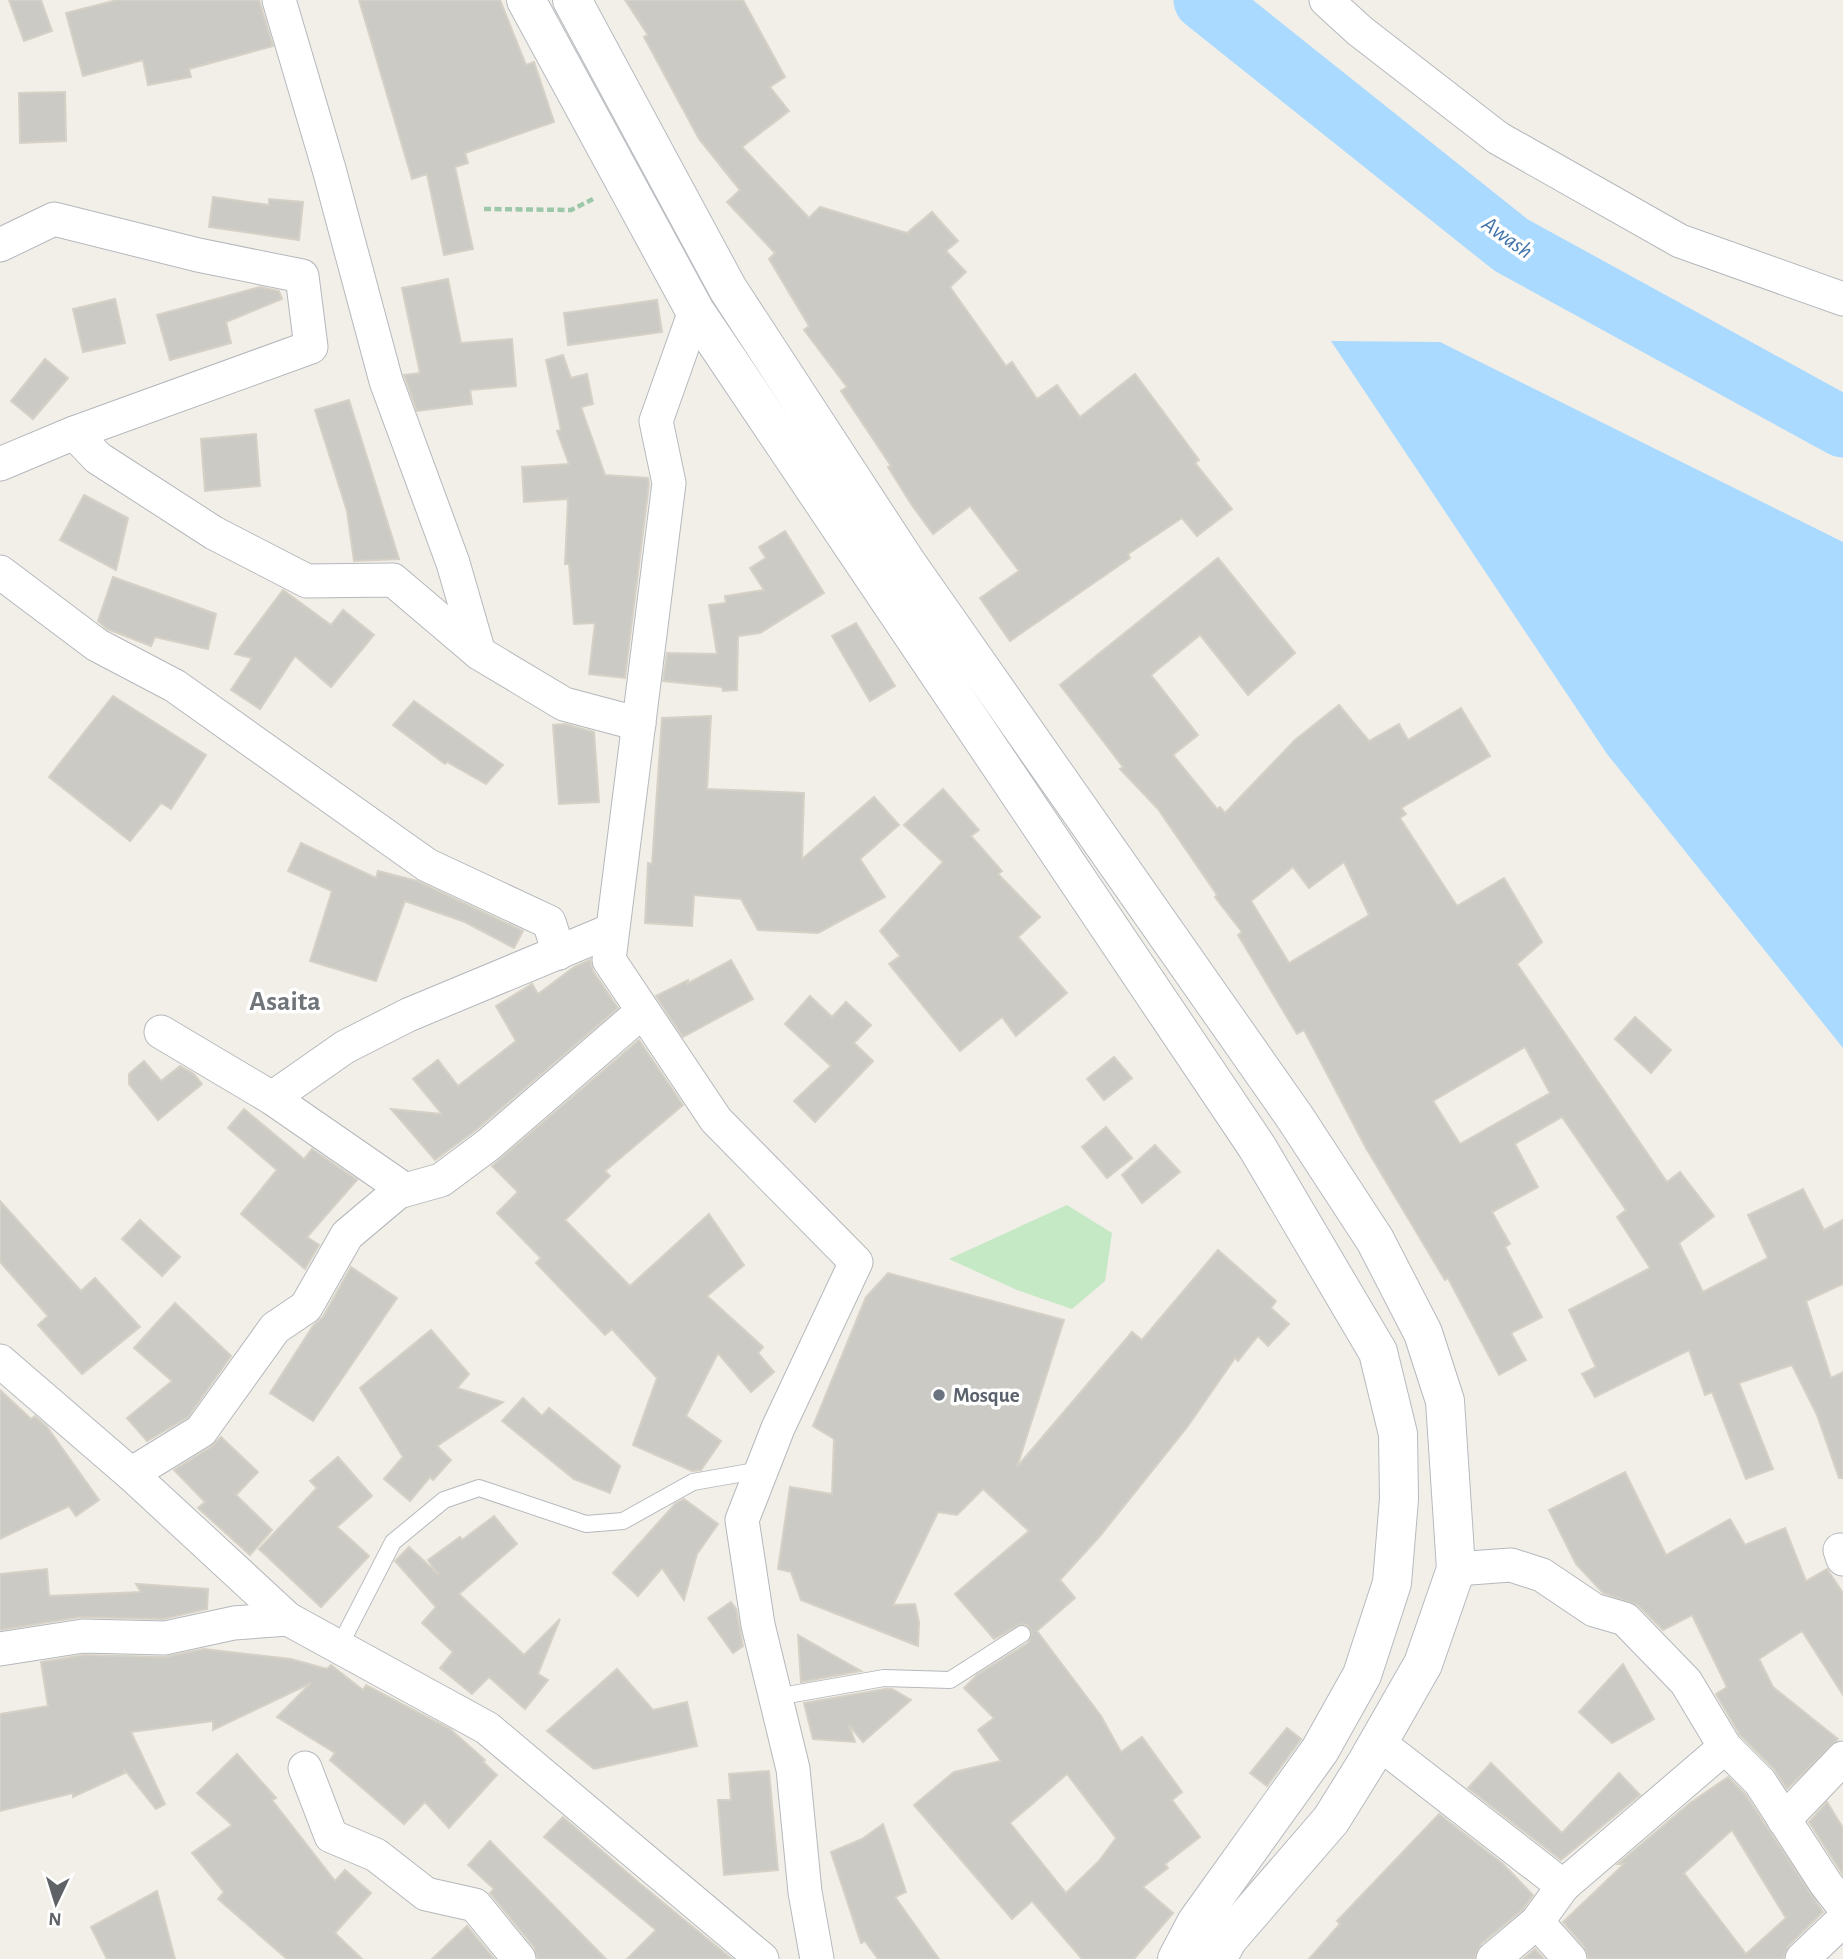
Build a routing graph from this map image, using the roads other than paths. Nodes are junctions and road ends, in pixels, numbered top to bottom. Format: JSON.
{"nodes":[{"id":1,"x":279,"y":0,"type":"edge"},
{"id":2,"x":526,"y":0,"type":"edge"},
{"id":3,"x":572,"y":0,"type":"edge"},
{"id":4,"x":1326,"y":0,"type":"edge"},
{"id":5,"x":0,"y":245,"type":"edge"},
{"id":6,"x":728,"y":289,"type":"junction"},
{"id":7,"x":1843,"y":299,"type":"edge"},
{"id":8,"x":695,"y":311,"type":"junction"},
{"id":9,"x":74,"y":433,"type":"junction"},
{"id":10,"x":0,"y":464,"type":"edge"},
{"id":11,"x":0,"y":572,"type":"edge"},
{"id":12,"x":480,"y":653,"type":"junction"},
{"id":13,"x":639,"y":724,"type":"junction"},
{"id":14,"x":612,"y":930,"type":"junction"},
{"id":15,"x":559,"y":953,"type":"junction"},
{"id":16,"x":643,"y":1011,"type":"junction"},
{"id":17,"x":161,"y":1032,"type":"dead end"},
{"id":18,"x":272,"y":1098,"type":"junction"},
{"id":19,"x":1296,"y":1119,"type":"junction"},
{"id":20,"x":1257,"y":1147,"type":"junction"},
{"id":21,"x":405,"y":1190,"type":"junction"},
{"id":22,"x":0,"y":1361,"type":"edge"},
{"id":23,"x":761,"y":1471,"type":"junction"},
{"id":24,"x":131,"y":1474,"type":"junction"},
{"id":25,"x":1456,"y":1569,"type":"junction"},
{"id":26,"x":288,"y":1619,"type":"junction"},
{"id":27,"x":1022,"y":1634,"type":"dead end"},
{"id":28,"x":339,"y":1647,"type":"junction"},
{"id":29,"x":0,"y":1649,"type":"edge"},
{"id":30,"x":775,"y":1698,"type":"junction"},
{"id":31,"x":1379,"y":1742,"type":"junction"},
{"id":32,"x":1725,"y":1747,"type":"junction"},
{"id":33,"x":1843,"y":1758,"type":"edge"},
{"id":34,"x":305,"y":1768,"type":"dead end"},
{"id":35,"x":1784,"y":1819,"type":"junction"},
{"id":36,"x":1563,"y":1886,"type":"junction"},
{"id":37,"x":1843,"y":1906,"type":"edge"},
{"id":38,"x":1843,"y":1920,"type":"edge"},
{"id":39,"x":1536,"y":1922,"type":"junction"},
{"id":40,"x":519,"y":1959,"type":"edge"},
{"id":41,"x":762,"y":1959,"type":"edge"},
{"id":42,"x":817,"y":1959,"type":"edge"},
{"id":43,"x":1177,"y":1959,"type":"edge"},
{"id":44,"x":1217,"y":1959,"type":"edge"},
{"id":45,"x":1493,"y":1959,"type":"edge"},
{"id":46,"x":1570,"y":1959,"type":"edge"},
{"id":47,"x":1802,"y":1959,"type":"edge"}],
"edges":[{"from":1,"to":12,"type":"street"},
{"from":2,"to":8,"type":"main road"},
{"from":3,"to":6,"type":"main road"},
{"from":4,"to":7,"type":"street"},
{"from":5,"to":9,"type":"street"},
{"from":6,"to":8,"type":"main road"},
{"from":6,"to":19,"type":"main road"},
{"from":8,"to":13,"type":"street"},
{"from":8,"to":20,"type":"main road"},
{"from":9,"to":10,"type":"street"},
{"from":9,"to":12,"type":"street"},
{"from":11,"to":15,"type":"street"},
{"from":12,"to":13,"type":"street"},
{"from":13,"to":14,"type":"street"},
{"from":14,"to":15,"type":"street"},
{"from":14,"to":16,"type":"street"},
{"from":15,"to":18,"type":"street"},
{"from":16,"to":21,"type":"street"},
{"from":16,"to":23,"type":"street"},
{"from":17,"to":18,"type":"street"},
{"from":18,"to":21,"type":"street"},
{"from":19,"to":20,"type":"main road"},
{"from":19,"to":25,"type":"main road"},
{"from":20,"to":43,"type":"main road"},
{"from":21,"to":24,"type":"street"},
{"from":22,"to":24,"type":"street"},
{"from":23,"to":28,"type":"lane"},
{"from":23,"to":30,"type":"street"},
{"from":24,"to":26,"type":"street"},
{"from":25,"to":31,"type":"main road"},
{"from":25,"to":32,"type":"street"},
{"from":26,"to":28,"type":"street"},
{"from":26,"to":29,"type":"street"},
{"from":27,"to":30,"type":"lane"},
{"from":28,"to":41,"type":"street"},
{"from":30,"to":42,"type":"street"},
{"from":31,"to":36,"type":"street"},
{"from":31,"to":44,"type":"main road"},
{"from":32,"to":35,"type":"street"},
{"from":32,"to":36,"type":"street"},
{"from":33,"to":35,"type":"street"},
{"from":34,"to":40,"type":"street"},
{"from":35,"to":37,"type":"street"},
{"from":36,"to":39,"type":"street"},
{"from":38,"to":47,"type":"street"},
{"from":39,"to":45,"type":"street"},
{"from":39,"to":46,"type":"street"}]}
